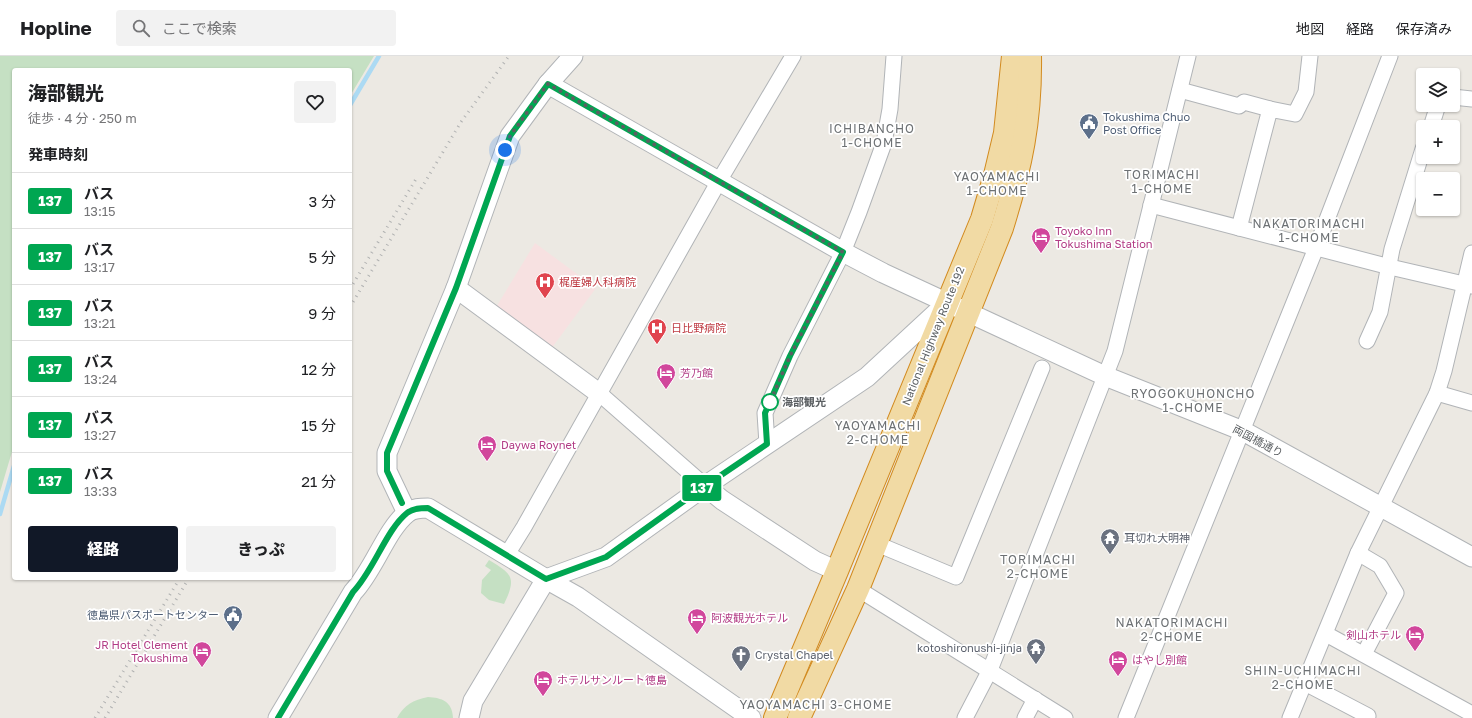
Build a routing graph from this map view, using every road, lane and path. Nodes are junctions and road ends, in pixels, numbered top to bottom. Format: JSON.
{"nodes":[{"id":1,"x":573,"y":56,"type":"edge"},
{"id":2,"x":793,"y":56,"type":"edge"},
{"id":3,"x":894,"y":56,"type":"edge"},
{"id":4,"x":1013,"y":56,"type":"edge"},
{"id":5,"x":1030,"y":56,"type":"edge"},
{"id":6,"x":1188,"y":56,"type":"edge"},
{"id":7,"x":1310,"y":56,"type":"edge"},
{"id":8,"x":1390,"y":56,"type":"edge"},
{"id":9,"x":548,"y":84,"type":"junction"},
{"id":10,"x":1180,"y":90,"type":"junction"},
{"id":11,"x":1460,"y":97,"type":"edge"},
{"id":12,"x":1472,"y":99,"type":"edge"},
{"id":13,"x":1270,"y":109,"type":"junction"},
{"id":14,"x":1418,"y":164,"type":"edge"},
{"id":15,"x":720,"y":181,"type":"junction"},
{"id":16,"x":1150,"y":205,"type":"junction"},
{"id":17,"x":1239,"y":228,"type":"junction"},
{"id":18,"x":1316,"y":248,"type":"junction"},
{"id":19,"x":843,"y":252,"type":"junction"},
{"id":20,"x":1472,"y":253,"type":"edge"},
{"id":21,"x":1390,"y":267,"type":"junction"},
{"id":22,"x":1468,"y":285,"type":"edge"},
{"id":23,"x":456,"y":288,"type":"junction"},
{"id":24,"x":947,"y":303,"type":"junction"},
{"id":25,"x":969,"y":313,"type":"junction"},
{"id":26,"x":1367,"y":340,"type":"dead end"},
{"id":27,"x":1042,"y":368,"type":"dead end"},
{"id":28,"x":1105,"y":376,"type":"junction"},
{"id":29,"x":1437,"y":393,"type":"junction"},
{"id":30,"x":600,"y":394,"type":"junction"},
{"id":31,"x":1472,"y":403,"type":"edge"},
{"id":32,"x":1243,"y":431,"type":"junction"},
{"id":33,"x":767,"y":444,"type":"junction"},
{"id":34,"x":705,"y":486,"type":"junction"},
{"id":35,"x":1380,"y":507,"type":"junction"},
{"id":36,"x":407,"y":513,"type":"junction"},
{"id":37,"x":876,"y":544,"type":"junction"},
{"id":38,"x":1358,"y":553,"type":"junction"},
{"id":39,"x":506,"y":556,"type":"junction"},
{"id":40,"x":1472,"y":558,"type":"edge"},
{"id":41,"x":837,"y":571,"type":"junction"},
{"id":42,"x":546,"y":579,"type":"junction"},
{"id":43,"x":858,"y":589,"type":"junction"},
{"id":44,"x":1326,"y":634,"type":"junction"},
{"id":45,"x":1364,"y":654,"type":"junction"},
{"id":46,"x":990,"y":670,"type":"junction"},
{"id":47,"x":1304,"y":683,"type":"junction"},
{"id":48,"x":1035,"y":699,"type":"junction"},
{"id":49,"x":1472,"y":714,"type":"edge"},
{"id":50,"x":1060,"y":717,"type":"edge"},
{"id":51,"x":278,"y":718,"type":"edge"},
{"id":52,"x":469,"y":718,"type":"edge"},
{"id":53,"x":751,"y":718,"type":"edge"},
{"id":54,"x":775,"y":718,"type":"edge"},
{"id":55,"x":798,"y":718,"type":"edge"},
{"id":56,"x":965,"y":718,"type":"edge"},
{"id":57,"x":1025,"y":718,"type":"edge"},
{"id":58,"x":1126,"y":718,"type":"edge"},
{"id":59,"x":1290,"y":718,"type":"edge"},
{"id":60,"x":1367,"y":718,"type":"edge"}],
"edges":[{"from":1,"to":9,"type":"street"},
{"from":2,"to":15,"type":"street"},
{"from":3,"to":19,"type":"street"},
{"from":4,"to":24,"type":"highway","name":"National Highway Route 192"},
{"from":5,"to":25,"type":"highway"},
{"from":6,"to":10,"type":"street"},
{"from":7,"to":13,"type":"street"},
{"from":8,"to":18,"type":"street"},
{"from":9,"to":15,"type":"street","name":"両国橋通り"},
{"from":9,"to":23,"type":"street"},
{"from":10,"to":13,"type":"street"},
{"from":10,"to":16,"type":"street"},
{"from":11,"to":12,"type":"street"},
{"from":13,"to":17,"type":"street"},
{"from":14,"to":21,"type":"street"},
{"from":15,"to":19,"type":"street","name":"両国橋通り"},
{"from":15,"to":30,"type":"street"},
{"from":16,"to":17,"type":"street"},
{"from":16,"to":28,"type":"street"},
{"from":17,"to":18,"type":"street"},
{"from":18,"to":21,"type":"street"},
{"from":18,"to":32,"type":"street"},
{"from":19,"to":24,"type":"street","name":"両国橋通り"},
{"from":19,"to":33,"type":"street"},
{"from":20,"to":22,"type":"street"},
{"from":21,"to":22,"type":"street"},
{"from":21,"to":26,"type":"street"},
{"from":22,"to":29,"type":"street"},
{"from":23,"to":30,"type":"street"},
{"from":23,"to":36,"type":"street"},
{"from":24,"to":25,"type":"street","name":"両国橋通り"},
{"from":24,"to":33,"type":"street"},
{"from":24,"to":41,"type":"highway","name":"National Highway Route 192"},
{"from":25,"to":28,"type":"street","name":"両国橋通り"},
{"from":25,"to":37,"type":"highway"},
{"from":27,"to":37,"type":"street"},
{"from":28,"to":32,"type":"street","name":"両国橋通り"},
{"from":28,"to":46,"type":"street"},
{"from":29,"to":31,"type":"street"},
{"from":29,"to":35,"type":"street"},
{"from":30,"to":34,"type":"street"},
{"from":30,"to":39,"type":"street"},
{"from":32,"to":35,"type":"street","name":"両国橋通り"},
{"from":32,"to":58,"type":"street"},
{"from":33,"to":34,"type":"street"},
{"from":34,"to":41,"type":"street"},
{"from":34,"to":42,"type":"street"},
{"from":35,"to":38,"type":"street"},
{"from":35,"to":40,"type":"street","name":"両国橋通り"},
{"from":36,"to":39,"type":"street"},
{"from":36,"to":51,"type":"street"},
{"from":37,"to":43,"type":"highway"},
{"from":38,"to":44,"type":"street"},
{"from":38,"to":45,"type":"street"},
{"from":39,"to":42,"type":"street"},
{"from":41,"to":54,"type":"highway","name":"National Highway Route 192"},
{"from":42,"to":52,"type":"street"},
{"from":42,"to":53,"type":"street"},
{"from":43,"to":46,"type":"street"},
{"from":43,"to":55,"type":"highway"},
{"from":44,"to":45,"type":"street"},
{"from":44,"to":47,"type":"street"},
{"from":45,"to":49,"type":"street"},
{"from":46,"to":48,"type":"street"},
{"from":46,"to":56,"type":"street"},
{"from":47,"to":59,"type":"street"},
{"from":47,"to":60,"type":"street"},
{"from":48,"to":50,"type":"street"},
{"from":48,"to":57,"type":"street"}]}
